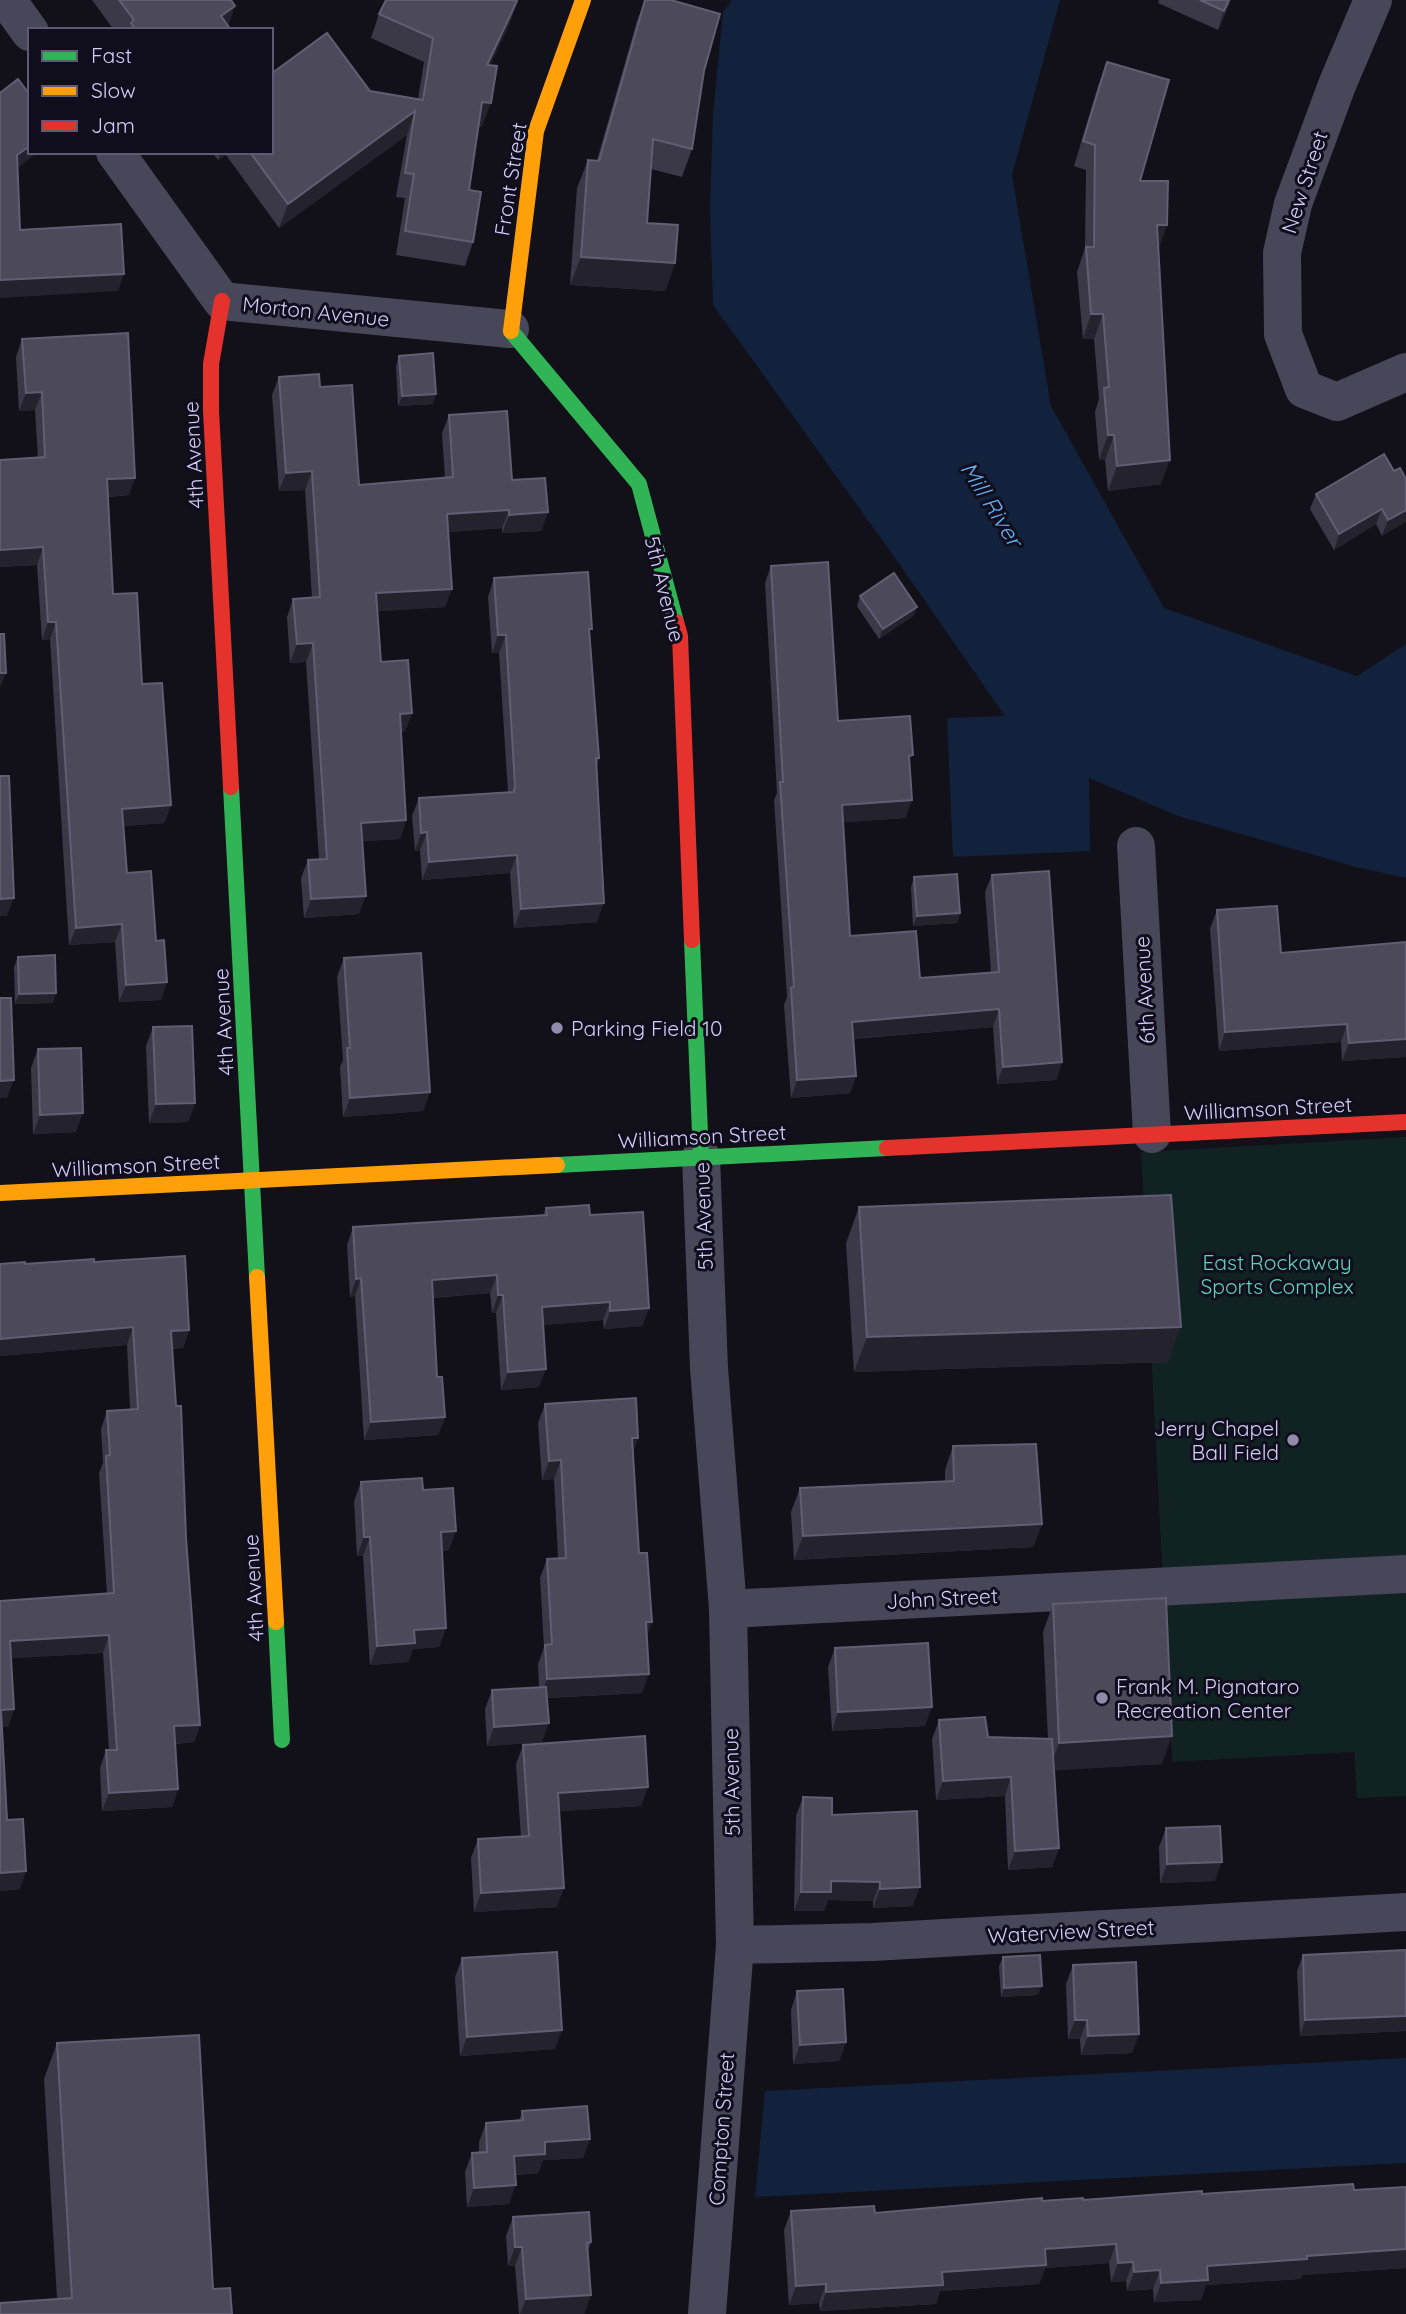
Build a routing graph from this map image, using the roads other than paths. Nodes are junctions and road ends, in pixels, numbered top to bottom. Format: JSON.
{"nodes":[{"id":1,"x":7,"y":0,"type":"edge"},
{"id":2,"x":583,"y":0,"type":"edge"},
{"id":3,"x":1373,"y":0,"type":"edge"},
{"id":4,"x":28,"y":29,"type":"edge"},
{"id":5,"x":116,"y":154,"type":"edge"},
{"id":6,"x":222,"y":301,"type":"junction"},
{"id":7,"x":510,"y":329,"type":"junction"},
{"id":8,"x":1406,"y":372,"type":"edge"},
{"id":9,"x":1136,"y":846,"type":"dead end"},
{"id":10,"x":1406,"y":1122,"type":"edge"},
{"id":11,"x":1152,"y":1134,"type":"junction"},
{"id":12,"x":701,"y":1157,"type":"junction"},
{"id":13,"x":252,"y":1181,"type":"junction"},
{"id":14,"x":0,"y":1193,"type":"edge"},
{"id":15,"x":1406,"y":1574,"type":"edge"},
{"id":16,"x":727,"y":1609,"type":"junction"},
{"id":17,"x":282,"y":1740,"type":"dead end"},
{"id":18,"x":1406,"y":1912,"type":"edge"},
{"id":19,"x":735,"y":1945,"type":"junction"},
{"id":20,"x":707,"y":2314,"type":"edge"}],
"edges":[{"from":1,"to":4,"type":"street"},
{"from":2,"to":7,"type":"street","name":"Front Street"},
{"from":3,"to":8,"type":"street","name":"New Street"},
{"from":5,"to":6,"type":"street","name":"Morton Avenue"},
{"from":6,"to":7,"type":"street","name":"Morton Avenue"},
{"from":6,"to":13,"type":"street","name":"4th Avenue"},
{"from":7,"to":12,"type":"street","name":"5th Avenue"},
{"from":9,"to":11,"type":"street","name":"6th Avenue"},
{"from":10,"to":11,"type":"street","name":"Williamson Street"},
{"from":11,"to":12,"type":"street","name":"Williamson Street"},
{"from":12,"to":13,"type":"street","name":"Williamson Street"},
{"from":12,"to":16,"type":"street","name":"5th Avenue"},
{"from":13,"to":14,"type":"street","name":"Williamson Street"},
{"from":13,"to":17,"type":"street","name":"4th Avenue"},
{"from":15,"to":16,"type":"street","name":"John Street"},
{"from":16,"to":19,"type":"street","name":"5th Avenue"},
{"from":18,"to":19,"type":"street","name":"Waterview Street"},
{"from":19,"to":20,"type":"street","name":"Compton Street"}]}
